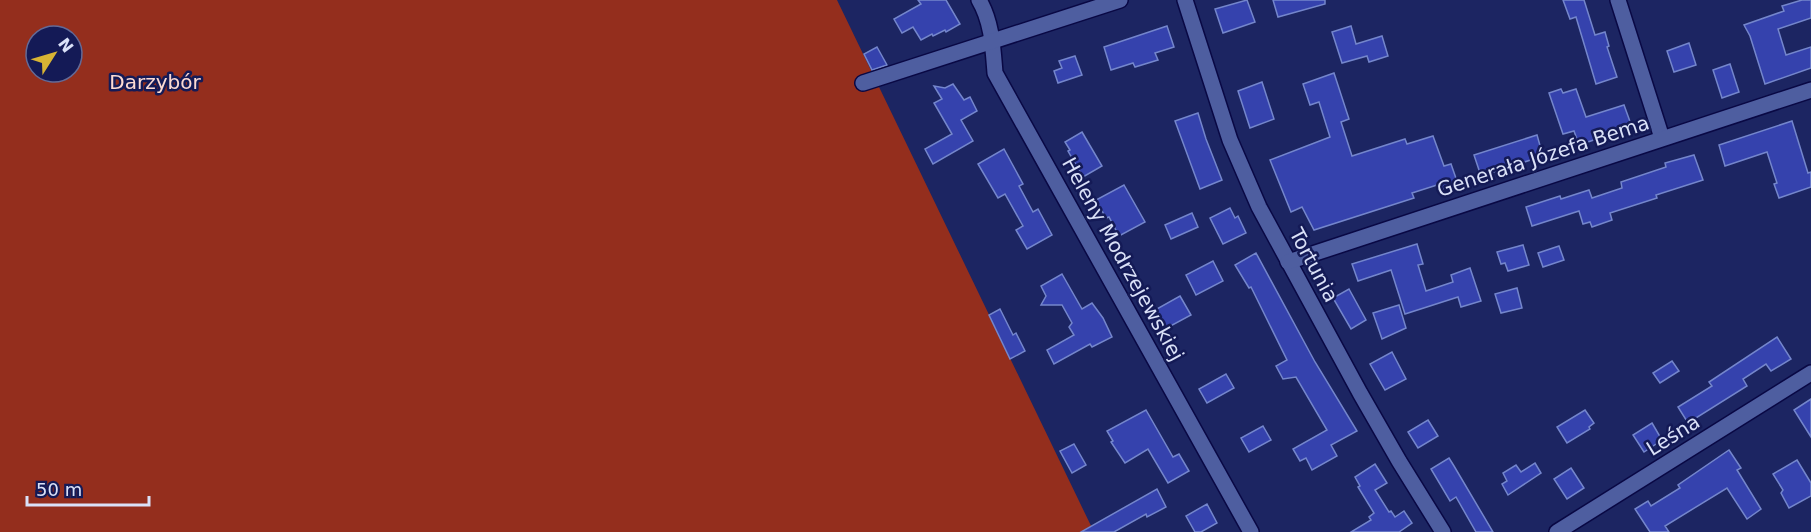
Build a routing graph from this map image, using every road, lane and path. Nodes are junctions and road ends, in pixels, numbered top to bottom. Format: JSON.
{"nodes":[{"id":1,"x":979,"y":0,"type":"edge"},
{"id":2,"x":1120,"y":0,"type":"edge"},
{"id":3,"x":1185,"y":0,"type":"edge"},
{"id":4,"x":1618,"y":0,"type":"edge"},
{"id":5,"x":993,"y":42,"type":"junction"},
{"id":6,"x":863,"y":83,"type":"dead end"},
{"id":7,"x":1811,"y":90,"type":"edge"},
{"id":8,"x":1662,"y":138,"type":"junction"},
{"id":9,"x":1288,"y":262,"type":"junction"},
{"id":10,"x":1811,"y":373,"type":"edge"},
{"id":11,"x":1251,"y":532,"type":"edge"},
{"id":12,"x":1443,"y":532,"type":"edge"},
{"id":13,"x":1557,"y":532,"type":"edge"}],
"edges":[{"from":1,"to":5,"type":"street","name":"Heleny Modrzejewskiej"},
{"from":2,"to":5,"type":"street"},
{"from":3,"to":9,"type":"street","name":"Tortunia"},
{"from":4,"to":8,"type":"street"},
{"from":5,"to":6,"type":"street"},
{"from":5,"to":11,"type":"street","name":"Heleny Modrzejewskiej"},
{"from":7,"to":8,"type":"street","name":"Generała Józefa Bema"},
{"from":8,"to":9,"type":"street","name":"Generała Józefa Bema"},
{"from":9,"to":12,"type":"street","name":"Tortunia"},
{"from":10,"to":13,"type":"street","name":"Leśna"}]}
